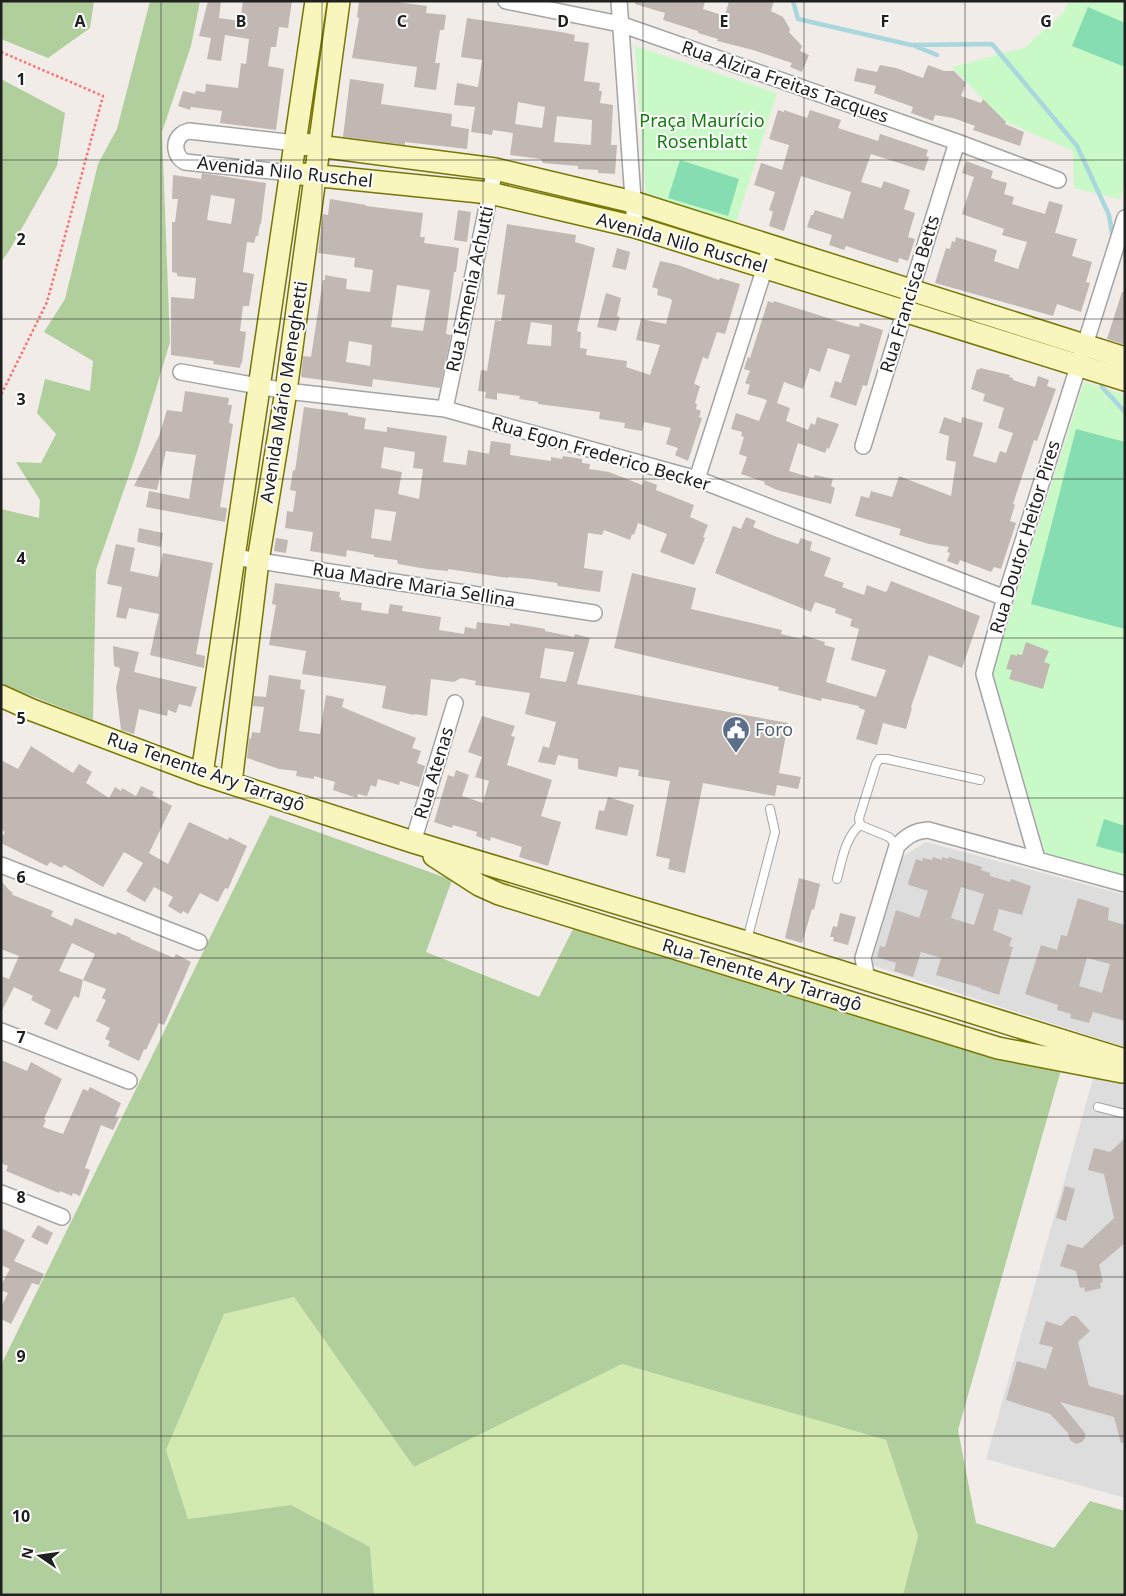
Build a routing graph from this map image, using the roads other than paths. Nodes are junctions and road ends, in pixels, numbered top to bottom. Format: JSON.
{"nodes":[{"id":1,"x":316,"y":1,"type":"edge"},
{"id":2,"x":339,"y":1,"type":"edge"},
{"id":3,"x":506,"y":1,"type":"edge"},
{"id":4,"x":619,"y":1,"type":"edge"},
{"id":5,"x":620,"y":24,"type":"junction"},
{"id":6,"x":957,"y":142,"type":"junction"},
{"id":7,"x":295,"y":143,"type":"junction"},
{"id":8,"x":320,"y":146,"type":"junction"},
{"id":9,"x":495,"y":169,"type":"junction"},
{"id":10,"x":291,"y":173,"type":"junction"},
{"id":11,"x":316,"y":175,"type":"junction"},
{"id":12,"x":1058,"y":180,"type":"dead end"},
{"id":13,"x":490,"y":194,"type":"junction"},
{"id":14,"x":633,"y":202,"type":"junction"},
{"id":15,"x":1125,"y":218,"type":"edge"},
{"id":16,"x":635,"y":227,"type":"junction"},
{"id":17,"x":770,"y":246,"type":"junction"},
{"id":18,"x":765,"y":267,"type":"junction"},
{"id":19,"x":911,"y":290,"type":"junction"},
{"id":20,"x":904,"y":311,"type":"junction"},
{"id":21,"x":1082,"y":356,"type":"junction"},
{"id":22,"x":1125,"y":358,"type":"edge"},
{"id":23,"x":181,"y":372,"type":"dead end"},
{"id":24,"x":1125,"y":380,"type":"edge"},
{"id":25,"x":259,"y":386,"type":"junction"},
{"id":26,"x":286,"y":391,"type":"junction"},
{"id":27,"x":445,"y":410,"type":"junction"},
{"id":28,"x":862,"y":446,"type":"dead end"},
{"id":29,"x":697,"y":478,"type":"junction"},
{"id":30,"x":234,"y":557,"type":"junction"},
{"id":31,"x":258,"y":561,"type":"junction"},
{"id":32,"x":1005,"y":598,"type":"junction"},
{"id":33,"x":594,"y":613,"type":"dead end"},
{"id":34,"x":1,"y":696,"type":"edge"},
{"id":35,"x":455,"y":703,"type":"dead end"},
{"id":36,"x":202,"y":774,"type":"junction"},
{"id":37,"x":980,"y":780,"type":"dead end"},
{"id":38,"x":231,"y":783,"type":"junction"},
{"id":39,"x":770,"y":809,"type":"dead end"},
{"id":40,"x":860,"y":825,"type":"junction"},
{"id":41,"x":413,"y":842,"type":"junction"},
{"id":42,"x":896,"y":846,"type":"junction"},
{"id":43,"x":1037,"y":858,"type":"junction"},
{"id":44,"x":1,"y":865,"type":"edge"},
{"id":45,"x":503,"y":869,"type":"junction"},
{"id":46,"x":837,"y":879,"type":"dead end"},
{"id":47,"x":1125,"y":884,"type":"edge"},
{"id":48,"x":495,"y":892,"type":"junction"},
{"id":49,"x":199,"y":942,"type":"dead end"},
{"id":50,"x":746,"y":942,"type":"junction"},
{"id":51,"x":857,"y":976,"type":"junction"},
{"id":52,"x":849,"y":1002,"type":"junction"},
{"id":53,"x":1,"y":1031,"type":"edge"},
{"id":54,"x":1125,"y":1060,"type":"edge"},
{"id":55,"x":1125,"y":1072,"type":"edge"},
{"id":56,"x":129,"y":1081,"type":"dead end"},
{"id":57,"x":1098,"y":1106,"type":"dead end"},
{"id":58,"x":1125,"y":1114,"type":"edge"},
{"id":59,"x":1,"y":1193,"type":"edge"},
{"id":60,"x":62,"y":1217,"type":"dead end"}],
"edges":[{"from":1,"to":7,"type":"street","name":"Avenida Mário Meneghetti"},
{"from":2,"to":8,"type":"street","name":"Avenida Mário Meneghetti"},
{"from":3,"to":5,"type":"street","name":"Rua Alzira Freitas Tacques"},
{"from":4,"to":5,"type":"street"},
{"from":5,"to":6,"type":"street","name":"Rua Alzira Freitas Tacques"},
{"from":5,"to":14,"type":"street"},
{"from":6,"to":12,"type":"street","name":"Rua Alzira Freitas Tacques"},
{"from":6,"to":19,"type":"street","name":"Rua Francisca Betts"},
{"from":7,"to":8,"type":"street","name":"Avenida Nilo Ruschel"},
{"from":7,"to":10,"type":"street","name":"Avenida Mário Meneghetti"},
{"from":7,"to":10,"type":"street","name":"Avenida Nilo Ruschel"},
{"from":8,"to":9,"type":"street","name":"Avenida Nilo Ruschel"},
{"from":8,"to":11,"type":"street","name":"Avenida Mário Meneghetti"},
{"from":9,"to":13,"type":"street","name":"Rua Ismenia Achutti"},
{"from":9,"to":14,"type":"street","name":"Avenida Nilo Ruschel"},
{"from":10,"to":11,"type":"street","name":"Avenida Nilo Ruschel"},
{"from":10,"to":25,"type":"street","name":"Avenida Mário Meneghetti"},
{"from":11,"to":13,"type":"street","name":"Avenida Nilo Ruschel"},
{"from":11,"to":26,"type":"street","name":"Avenida Mário Meneghetti"},
{"from":13,"to":16,"type":"street","name":"Avenida Nilo Ruschel"},
{"from":13,"to":27,"type":"street","name":"Rua Ismenia Achutti"},
{"from":14,"to":16,"type":"street"},
{"from":14,"to":17,"type":"street","name":"Avenida Nilo Ruschel"},
{"from":15,"to":21,"type":"street","name":"Rua Doutor Heitor Pires"},
{"from":16,"to":18,"type":"street","name":"Avenida Nilo Ruschel"},
{"from":17,"to":18,"type":"street"},
{"from":17,"to":19,"type":"street","name":"Avenida Nilo Ruschel"},
{"from":18,"to":20,"type":"street","name":"Avenida Nilo Ruschel"},
{"from":18,"to":29,"type":"street"},
{"from":19,"to":20,"type":"street","name":"Rua Francisca Betts"},
{"from":19,"to":21,"type":"street","name":"Avenida Nilo Ruschel"},
{"from":20,"to":21,"type":"street","name":"Avenida Nilo Ruschel"},
{"from":20,"to":28,"type":"street","name":"Rua Francisca Betts"},
{"from":21,"to":22,"type":"street","name":"Avenida Nilo Ruschel"},
{"from":21,"to":24,"type":"street","name":"Avenida Nilo Ruschel"},
{"from":21,"to":32,"type":"street","name":"Rua Doutor Heitor Pires"},
{"from":23,"to":25,"type":"street","name":"Rua Egon Frederico Becker"},
{"from":25,"to":26,"type":"street","name":"Rua Egon Frederico Becker"},
{"from":25,"to":30,"type":"street","name":"Avenida Mário Meneghetti"},
{"from":26,"to":27,"type":"street","name":"Rua Egon Frederico Becker"},
{"from":26,"to":31,"type":"street","name":"Avenida Mário Meneghetti"},
{"from":27,"to":29,"type":"street","name":"Rua Egon Frederico Becker"},
{"from":29,"to":32,"type":"street","name":"Rua Egon Frederico Becker"},
{"from":30,"to":31,"type":"street","name":"Rua Madre Maria Sellina"},
{"from":30,"to":36,"type":"street","name":"Avenida Mário Meneghetti"},
{"from":31,"to":33,"type":"street","name":"Rua Madre Maria Sellina"},
{"from":31,"to":38,"type":"street","name":"Avenida Mário Meneghetti"},
{"from":32,"to":43,"type":"street","name":"Rua Doutor Heitor Pires"},
{"from":34,"to":36,"type":"street","name":"Rua Tenente Ary Tarragô"},
{"from":35,"to":41,"type":"street","name":"Rua Atenas"},
{"from":36,"to":38,"type":"street","name":"Rua Tenente Ary Tarragô"},
{"from":37,"to":40,"type":"lane"},
{"from":38,"to":41,"type":"street","name":"Rua Tenente Ary Tarragô"},
{"from":39,"to":50,"type":"lane"},
{"from":40,"to":42,"type":"lane"},
{"from":40,"to":46,"type":"lane"},
{"from":41,"to":45,"type":"street","name":"Rua Tenente Ary Tarragô"},
{"from":41,"to":48,"type":"street","name":"Rua Tenente Ary Tarragô"},
{"from":42,"to":43,"type":"street"},
{"from":42,"to":51,"type":"street"},
{"from":43,"to":47,"type":"street"},
{"from":44,"to":49,"type":"street"},
{"from":45,"to":48,"type":"street"},
{"from":45,"to":50,"type":"street","name":"Rua Tenente Ary Tarragô"},
{"from":48,"to":52,"type":"street","name":"Rua Tenente Ary Tarragô"},
{"from":50,"to":51,"type":"street","name":"Rua Tenente Ary Tarragô"},
{"from":51,"to":52,"type":"street"},
{"from":51,"to":54,"type":"street","name":"Rua Tenente Ary Tarragô"},
{"from":52,"to":55,"type":"street","name":"Rua Tenente Ary Tarragô"},
{"from":53,"to":56,"type":"street"},
{"from":57,"to":58,"type":"lane"},
{"from":59,"to":60,"type":"street"}]}
